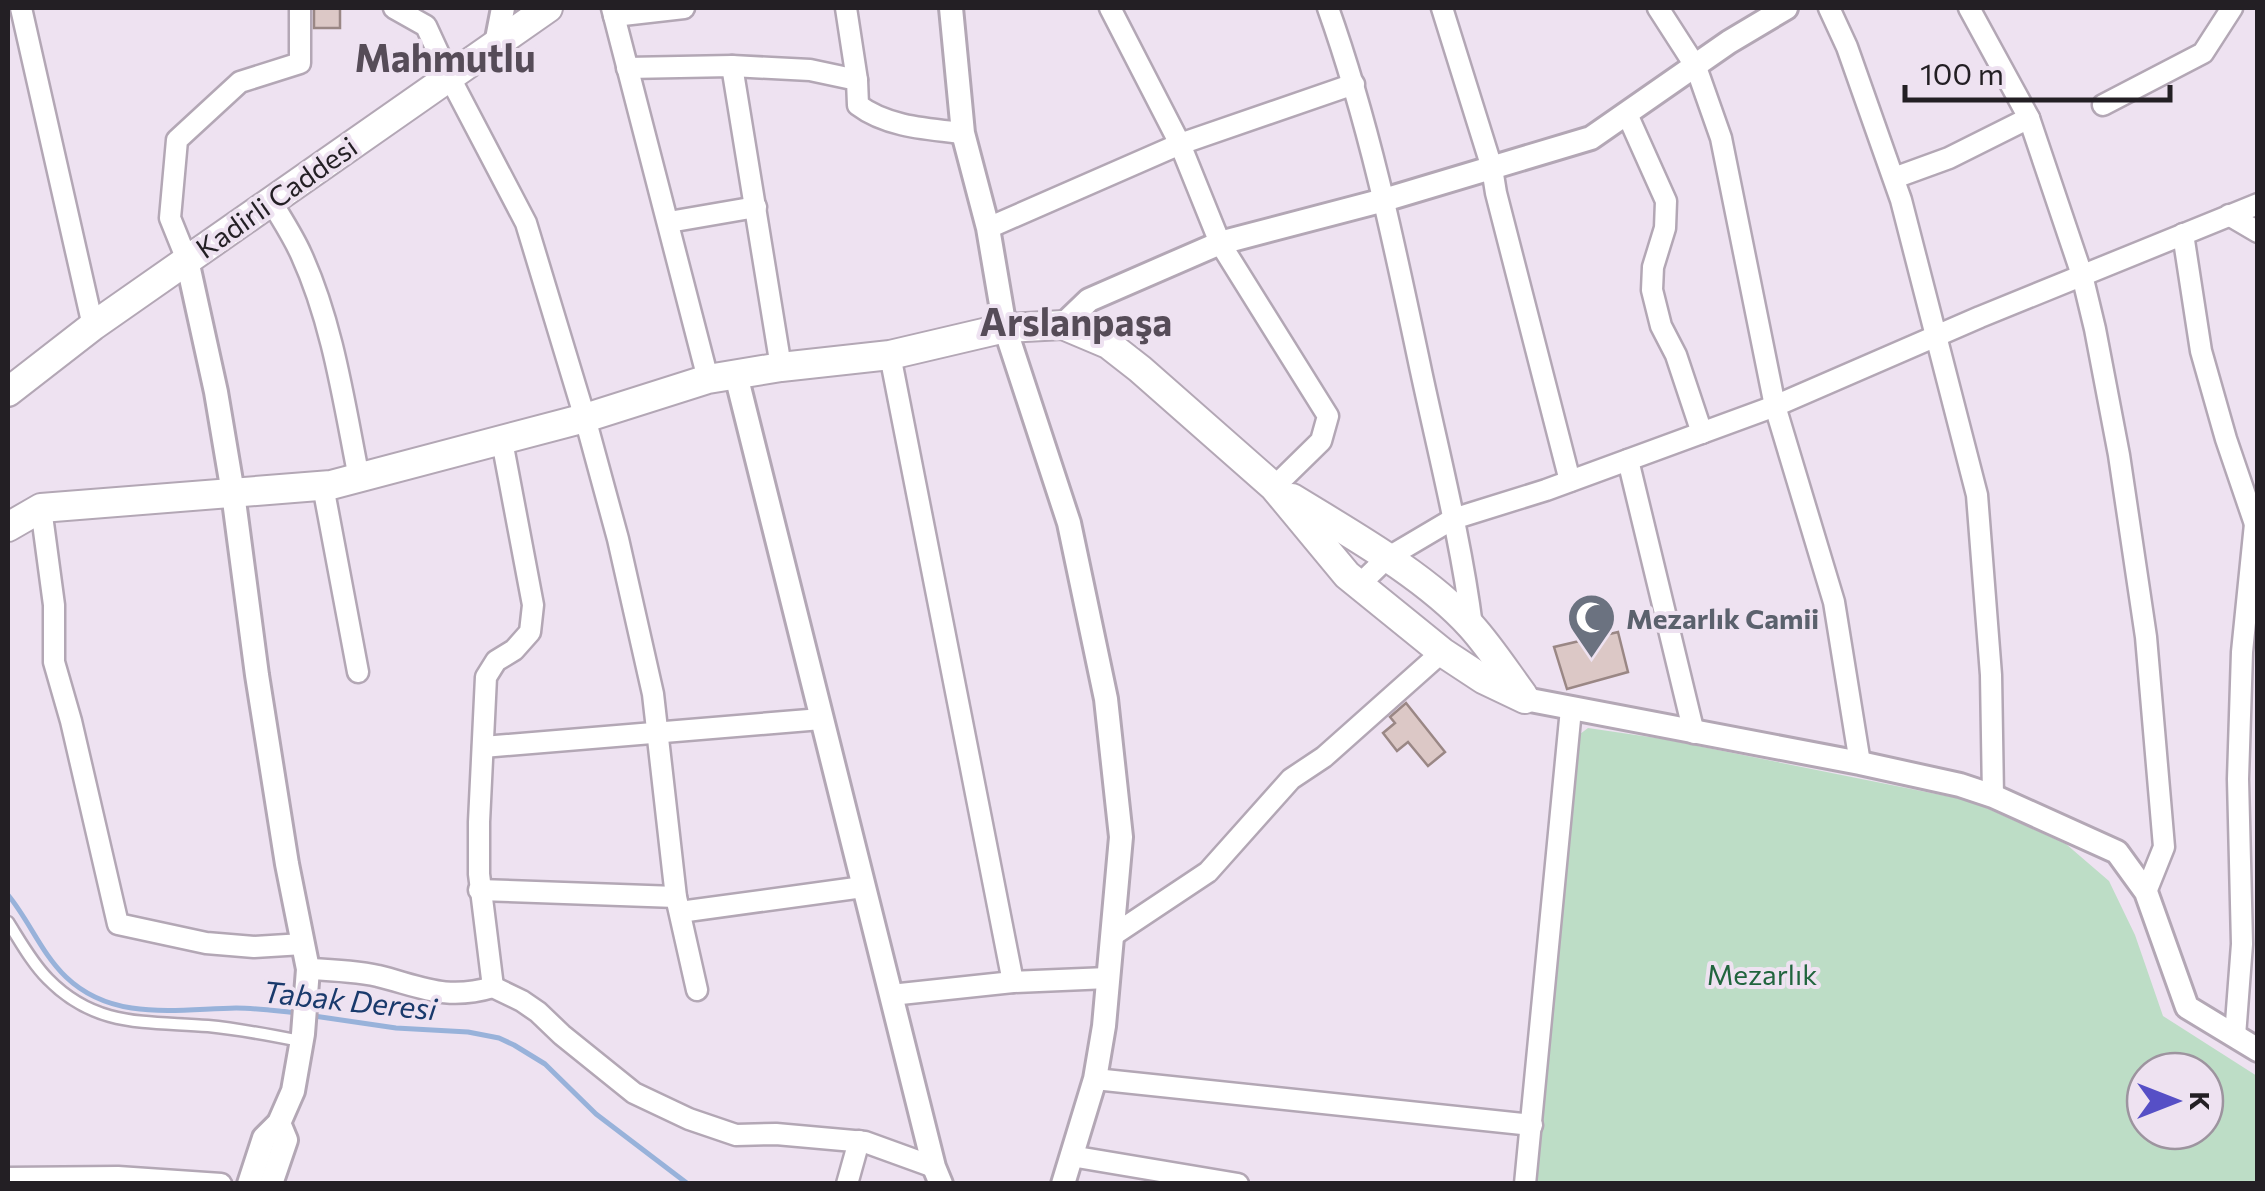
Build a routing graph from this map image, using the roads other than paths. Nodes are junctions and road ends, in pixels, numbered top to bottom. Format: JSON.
{"nodes":[{"id":1,"x":22,"y":8,"type":"edge"},
{"id":2,"x":300,"y":8,"type":"edge"},
{"id":3,"x":394,"y":8,"type":"edge"},
{"id":4,"x":503,"y":8,"type":"edge"},
{"id":5,"x":548,"y":8,"type":"edge"},
{"id":6,"x":684,"y":8,"type":"edge"},
{"id":7,"x":846,"y":8,"type":"edge"},
{"id":8,"x":950,"y":8,"type":"edge"},
{"id":9,"x":1110,"y":8,"type":"edge"},
{"id":10,"x":1328,"y":8,"type":"edge"},
{"id":11,"x":1442,"y":8,"type":"edge"},
{"id":12,"x":1658,"y":8,"type":"edge"},
{"id":13,"x":1786,"y":8,"type":"edge"},
{"id":14,"x":1829,"y":8,"type":"edge"},
{"id":15,"x":1969,"y":8,"type":"edge"},
{"id":16,"x":2232,"y":8,"type":"edge"},
{"id":17,"x":613,"y":12,"type":"edge"},
{"id":18,"x":496,"y":44,"type":"junction"},
{"id":19,"x":732,"y":66,"type":"junction"},
{"id":20,"x":1696,"y":67,"type":"junction"},
{"id":21,"x":627,"y":68,"type":"junction"},
{"id":22,"x":449,"y":76,"type":"junction"},
{"id":23,"x":857,"y":80,"type":"junction"},
{"id":24,"x":1354,"y":84,"type":"junction"},
{"id":25,"x":2103,"y":105,"type":"dead end"},
{"id":26,"x":1627,"y":114,"type":"junction"},
{"id":27,"x":2028,"y":118,"type":"junction"},
{"id":28,"x":963,"y":133,"type":"junction"},
{"id":29,"x":1180,"y":144,"type":"junction"},
{"id":30,"x":1492,"y":168,"type":"junction"},
{"id":31,"x":1894,"y":178,"type":"junction"},
{"id":32,"x":270,"y":200,"type":"junction"},
{"id":33,"x":1384,"y":200,"type":"junction"},
{"id":34,"x":2258,"y":204,"type":"edge"},
{"id":35,"x":756,"y":207,"type":"junction"},
{"id":36,"x":2229,"y":215,"type":"junction"},
{"id":37,"x":669,"y":222,"type":"junction"},
{"id":38,"x":988,"y":228,"type":"junction"},
{"id":39,"x":2258,"y":232,"type":"edge"},
{"id":40,"x":2183,"y":234,"type":"junction"},
{"id":41,"x":1220,"y":243,"type":"junction"},
{"id":42,"x":187,"y":260,"type":"junction"},
{"id":43,"x":2082,"y":276,"type":"junction"},
{"id":44,"x":93,"y":326,"type":"junction"},
{"id":45,"x":1063,"y":326,"type":"junction"},
{"id":46,"x":1006,"y":328,"type":"junction"},
{"id":47,"x":1937,"y":336,"type":"junction"},
{"id":48,"x":890,"y":356,"type":"junction"},
{"id":49,"x":781,"y":367,"type":"junction"},
{"id":50,"x":722,"y":377,"type":"junction"},
{"id":51,"x":8,"y":392,"type":"edge"},
{"id":52,"x":1775,"y":406,"type":"junction"},
{"id":53,"x":585,"y":418,"type":"junction"},
{"id":54,"x":1702,"y":433,"type":"junction"},
{"id":55,"x":502,"y":441,"type":"junction"},
{"id":56,"x":1628,"y":460,"type":"junction"},
{"id":57,"x":358,"y":478,"type":"junction"},
{"id":58,"x":1570,"y":481,"type":"junction"},
{"id":59,"x":323,"y":486,"type":"junction"},
{"id":60,"x":1274,"y":487,"type":"junction"},
{"id":61,"x":233,"y":494,"type":"junction"},
{"id":62,"x":40,"y":508,"type":"junction"},
{"id":63,"x":1453,"y":519,"type":"junction"},
{"id":64,"x":2256,"y":521,"type":"edge"},
{"id":65,"x":8,"y":527,"type":"edge"},
{"id":66,"x":1387,"y":558,"type":"junction"},
{"id":67,"x":1359,"y":585,"type":"junction"},
{"id":68,"x":1472,"y":626,"type":"junction"},
{"id":69,"x":1442,"y":652,"type":"junction"},
{"id":70,"x":2250,"y":654,"type":"edge"},
{"id":71,"x":358,"y":672,"type":"dead end"},
{"id":72,"x":1526,"y":700,"type":"junction"},
{"id":73,"x":1571,"y":708,"type":"junction"},
{"id":74,"x":821,"y":719,"type":"junction"},
{"id":75,"x":658,"y":732,"type":"junction"},
{"id":76,"x":1694,"y":733,"type":"junction"},
{"id":77,"x":483,"y":747,"type":"junction"},
{"id":78,"x":1860,"y":763,"type":"junction"},
{"id":79,"x":1993,"y":796,"type":"junction"},
{"id":80,"x":864,"y":887,"type":"junction"},
{"id":81,"x":480,"y":890,"type":"junction"},
{"id":82,"x":2146,"y":892,"type":"junction"},
{"id":83,"x":678,"y":904,"type":"junction"},
{"id":84,"x":8,"y":922,"type":"edge"},
{"id":85,"x":1112,"y":936,"type":"junction"},
{"id":86,"x":303,"y":944,"type":"junction"},
{"id":87,"x":308,"y":969,"type":"junction"},
{"id":88,"x":1108,"y":978,"type":"junction"},
{"id":89,"x":1013,"y":982,"type":"junction"},
{"id":90,"x":493,"y":987,"type":"junction"},
{"id":91,"x":698,"y":990,"type":"dead end"},
{"id":92,"x":891,"y":995,"type":"junction"},
{"id":93,"x":2235,"y":1036,"type":"junction"},
{"id":94,"x":302,"y":1038,"type":"junction"},
{"id":95,"x":2258,"y":1050,"type":"edge"},
{"id":96,"x":1095,"y":1078,"type":"junction"},
{"id":97,"x":280,"y":1124,"type":"junction"},
{"id":98,"x":1532,"y":1125,"type":"junction"},
{"id":99,"x":859,"y":1142,"type":"junction"},
{"id":100,"x":1071,"y":1156,"type":"junction"},
{"id":101,"x":8,"y":1178,"type":"edge"},
{"id":102,"x":939,"y":1179,"type":"edge"},
{"id":103,"x":222,"y":1184,"type":"edge"},
{"id":104,"x":249,"y":1184,"type":"edge"},
{"id":105,"x":271,"y":1184,"type":"edge"},
{"id":106,"x":847,"y":1184,"type":"edge"},
{"id":107,"x":1063,"y":1184,"type":"edge"},
{"id":108,"x":1238,"y":1184,"type":"edge"},
{"id":109,"x":1525,"y":1184,"type":"edge"}],
"edges":[{"from":1,"to":44,"type":"street"},
{"from":2,"to":42,"type":"street"},
{"from":3,"to":22,"type":"street"},
{"from":4,"to":18,"type":"street"},
{"from":5,"to":18,"type":"main road","name":"Kadirli Caddesi"},
{"from":6,"to":17,"type":"street"},
{"from":7,"to":23,"type":"street"},
{"from":8,"to":28,"type":"street"},
{"from":9,"to":29,"type":"street"},
{"from":10,"to":24,"type":"street"},
{"from":11,"to":30,"type":"street"},
{"from":12,"to":20,"type":"street"},
{"from":13,"to":20,"type":"street"},
{"from":14,"to":31,"type":"street"},
{"from":15,"to":27,"type":"street"},
{"from":16,"to":25,"type":"street"},
{"from":17,"to":21,"type":"street"},
{"from":18,"to":22,"type":"main road","name":"Kadirli Caddesi"},
{"from":19,"to":21,"type":"street"},
{"from":19,"to":23,"type":"street"},
{"from":19,"to":35,"type":"street"},
{"from":20,"to":26,"type":"street"},
{"from":20,"to":52,"type":"street"},
{"from":21,"to":37,"type":"street"},
{"from":22,"to":32,"type":"main road","name":"Kadirli Caddesi"},
{"from":22,"to":53,"type":"street"},
{"from":23,"to":28,"type":"street"},
{"from":24,"to":29,"type":"street"},
{"from":24,"to":33,"type":"street"},
{"from":26,"to":30,"type":"street"},
{"from":26,"to":54,"type":"street"},
{"from":27,"to":31,"type":"street"},
{"from":27,"to":43,"type":"street"},
{"from":28,"to":38,"type":"street"},
{"from":29,"to":38,"type":"street"},
{"from":29,"to":41,"type":"street"},
{"from":30,"to":33,"type":"street"},
{"from":30,"to":58,"type":"street"},
{"from":31,"to":47,"type":"street"},
{"from":32,"to":42,"type":"main road","name":"Kadirli Caddesi"},
{"from":32,"to":57,"type":"street"},
{"from":33,"to":41,"type":"street"},
{"from":33,"to":63,"type":"street"},
{"from":34,"to":36,"type":"street"},
{"from":35,"to":37,"type":"street"},
{"from":35,"to":49,"type":"street"},
{"from":36,"to":39,"type":"street"},
{"from":36,"to":40,"type":"street"},
{"from":37,"to":50,"type":"street"},
{"from":38,"to":46,"type":"street"},
{"from":40,"to":43,"type":"street"},
{"from":40,"to":64,"type":"street"},
{"from":41,"to":45,"type":"street"},
{"from":41,"to":60,"type":"street"},
{"from":42,"to":44,"type":"main road","name":"Kadirli Caddesi"},
{"from":42,"to":61,"type":"street"},
{"from":43,"to":47,"type":"street"},
{"from":43,"to":82,"type":"street"},
{"from":44,"to":51,"type":"main road","name":"Kadirli Caddesi"},
{"from":45,"to":46,"type":"main road"},
{"from":45,"to":60,"type":"main road"},
{"from":46,"to":48,"type":"main road"},
{"from":46,"to":85,"type":"street"},
{"from":47,"to":52,"type":"street"},
{"from":47,"to":79,"type":"street"},
{"from":48,"to":49,"type":"main road"},
{"from":48,"to":89,"type":"street"},
{"from":49,"to":50,"type":"main road"},
{"from":50,"to":53,"type":"main road"},
{"from":50,"to":74,"type":"street"},
{"from":52,"to":54,"type":"street"},
{"from":52,"to":78,"type":"street"},
{"from":53,"to":55,"type":"main road"},
{"from":53,"to":75,"type":"street"},
{"from":54,"to":56,"type":"street"},
{"from":55,"to":57,"type":"main road"},
{"from":55,"to":77,"type":"street"},
{"from":56,"to":58,"type":"street"},
{"from":56,"to":76,"type":"street"},
{"from":57,"to":59,"type":"main road"},
{"from":58,"to":63,"type":"street"},
{"from":59,"to":61,"type":"main road"},
{"from":59,"to":71,"type":"street"},
{"from":60,"to":66,"type":"main road"},
{"from":60,"to":67,"type":"main road"},
{"from":61,"to":62,"type":"main road"},
{"from":61,"to":86,"type":"street"},
{"from":62,"to":65,"type":"main road"},
{"from":62,"to":86,"type":"street"},
{"from":63,"to":66,"type":"street"},
{"from":63,"to":68,"type":"street"},
{"from":64,"to":70,"type":"street"},
{"from":66,"to":67,"type":"street"},
{"from":66,"to":68,"type":"main road"},
{"from":67,"to":69,"type":"main road"},
{"from":68,"to":72,"type":"main road"},
{"from":69,"to":72,"type":"main road"},
{"from":69,"to":85,"type":"street"},
{"from":70,"to":93,"type":"street"},
{"from":72,"to":73,"type":"street"},
{"from":73,"to":76,"type":"street"},
{"from":73,"to":98,"type":"street"},
{"from":74,"to":75,"type":"street"},
{"from":74,"to":80,"type":"street"},
{"from":75,"to":77,"type":"street"},
{"from":75,"to":83,"type":"street"},
{"from":76,"to":78,"type":"street"},
{"from":77,"to":81,"type":"street"},
{"from":78,"to":79,"type":"street"},
{"from":79,"to":82,"type":"street"},
{"from":80,"to":83,"type":"street"},
{"from":80,"to":92,"type":"street"},
{"from":81,"to":83,"type":"street"},
{"from":81,"to":90,"type":"street"},
{"from":82,"to":93,"type":"street"},
{"from":83,"to":91,"type":"street"},
{"from":84,"to":94,"type":"lane"},
{"from":85,"to":88,"type":"street"},
{"from":86,"to":87,"type":"street"},
{"from":87,"to":90,"type":"street"},
{"from":87,"to":94,"type":"street"},
{"from":88,"to":89,"type":"street"},
{"from":88,"to":96,"type":"street"},
{"from":89,"to":92,"type":"street"},
{"from":90,"to":99,"type":"street"},
{"from":92,"to":102,"type":"street"},
{"from":93,"to":95,"type":"street"},
{"from":94,"to":97,"type":"street"},
{"from":96,"to":98,"type":"street"},
{"from":96,"to":100,"type":"street"},
{"from":97,"to":104,"type":"street"},
{"from":97,"to":105,"type":"street"},
{"from":98,"to":109,"type":"street"},
{"from":99,"to":102,"type":"street"},
{"from":99,"to":106,"type":"street"},
{"from":100,"to":107,"type":"street"},
{"from":100,"to":108,"type":"street"},
{"from":101,"to":103,"type":"street"}]}
